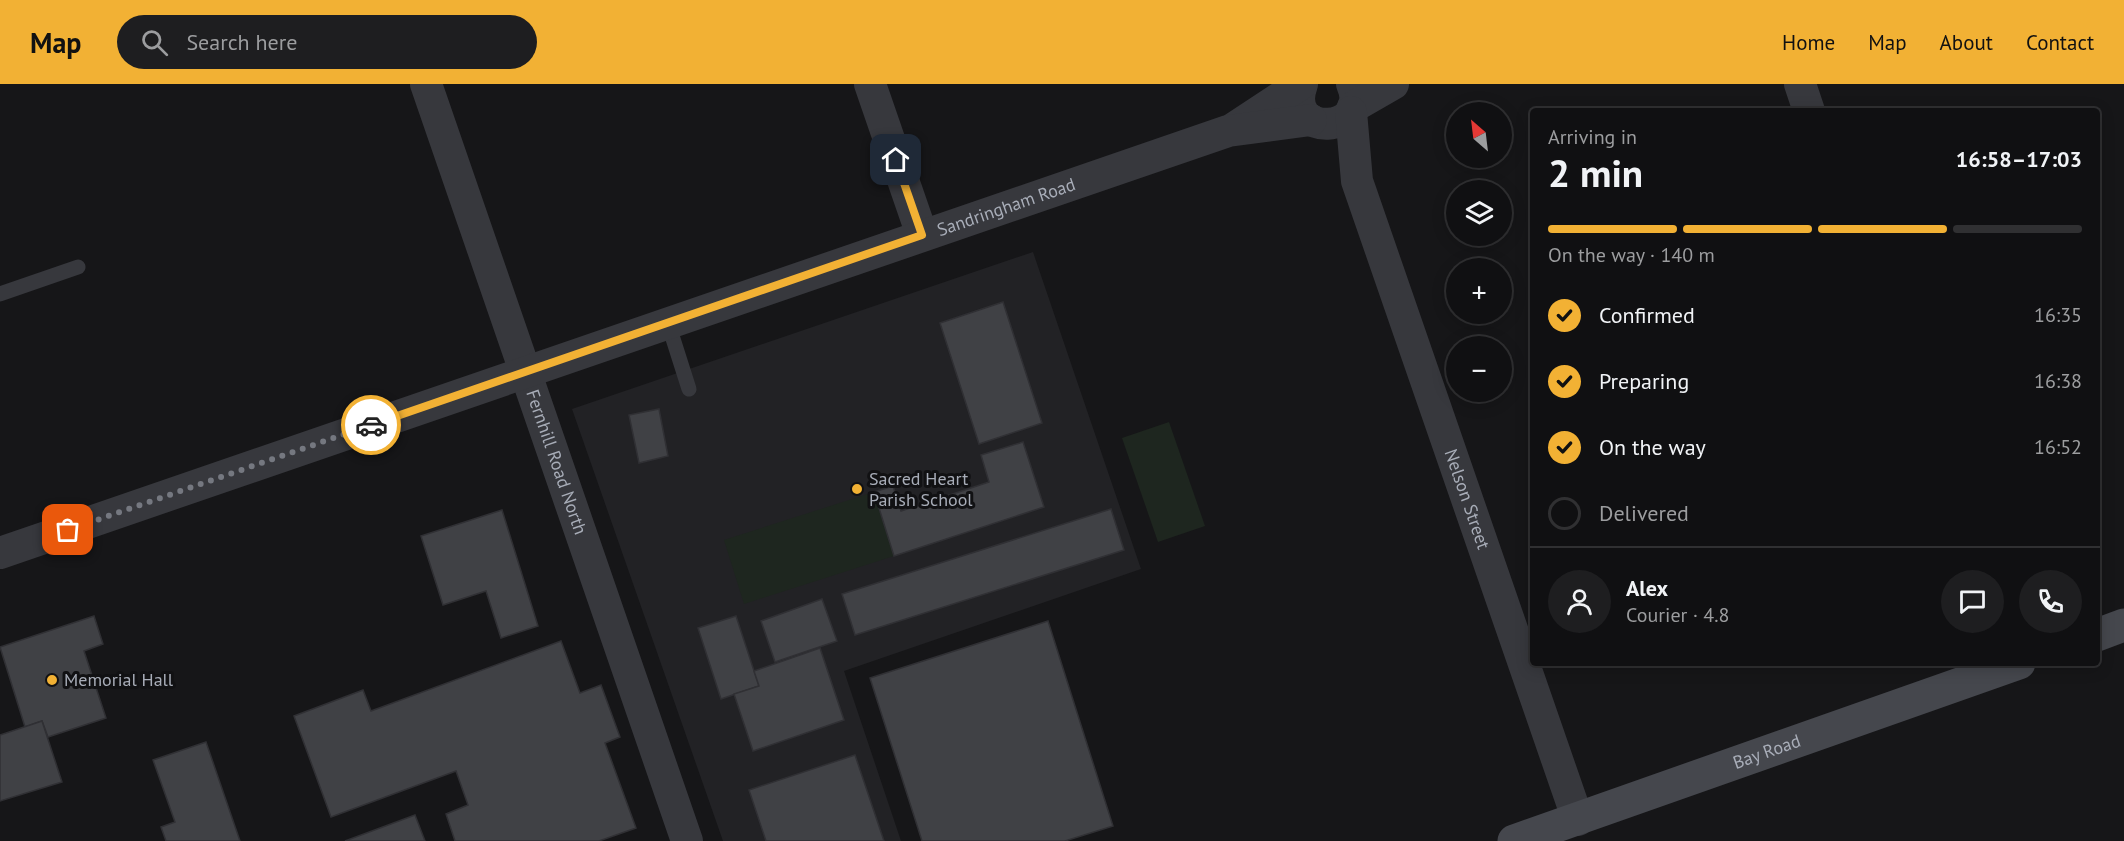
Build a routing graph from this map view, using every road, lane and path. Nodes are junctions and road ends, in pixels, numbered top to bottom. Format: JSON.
{"nodes":[{"id":1,"x":426,"y":84,"type":"edge"},
{"id":2,"x":870,"y":84,"type":"edge"},
{"id":3,"x":1301,"y":84,"type":"edge"},
{"id":4,"x":1393,"y":84,"type":"edge"},
{"id":5,"x":1800,"y":84,"type":"edge"},
{"id":6,"x":1352,"y":101,"type":"edge"},
{"id":7,"x":1808,"y":108,"type":"edge"},
{"id":8,"x":1315,"y":122,"type":"junction"},
{"id":9,"x":1228,"y":131,"type":"junction"},
{"id":10,"x":1357,"y":181,"type":"junction"},
{"id":11,"x":922,"y":235,"type":"junction"},
{"id":12,"x":78,"y":267,"type":"dead end"},
{"id":13,"x":0,"y":294,"type":"edge"},
{"id":14,"x":668,"y":323,"type":"junction"},
{"id":15,"x":526,"y":372,"type":"junction"},
{"id":16,"x":689,"y":389,"type":"dead end"},
{"id":17,"x":0,"y":553,"type":"edge"},
{"id":18,"x":2124,"y":626,"type":"edge"},
{"id":19,"x":2100,"y":634,"type":"edge"},
{"id":20,"x":2003,"y":666,"type":"edge"},
{"id":21,"x":1578,"y":820,"type":"junction"},
{"id":22,"x":687,"y":841,"type":"edge"},
{"id":23,"x":1514,"y":841,"type":"edge"}],
"edges":[{"from":1,"to":15,"type":"street","name":"Fernhill Road North"},
{"from":2,"to":11,"type":"street"},
{"from":3,"to":8,"type":"street","name":"Nelson Street"},
{"from":3,"to":9,"type":"street","name":"Sandringham Road"},
{"from":4,"to":6,"type":"street"},
{"from":5,"to":7,"type":"street"},
{"from":6,"to":8,"type":"street","name":"Sandringham Road"},
{"from":6,"to":10,"type":"street","name":"Nelson Street"},
{"from":8,"to":9,"type":"street","name":"Sandringham Road"},
{"from":8,"to":10,"type":"street","name":"Nelson Street"},
{"from":9,"to":11,"type":"street","name":"Sandringham Road"},
{"from":10,"to":21,"type":"street","name":"Nelson Street"},
{"from":11,"to":14,"type":"street","name":"Sandringham Road"},
{"from":12,"to":13,"type":"lane"},
{"from":14,"to":15,"type":"street","name":"Sandringham Road"},
{"from":14,"to":16,"type":"lane"},
{"from":15,"to":17,"type":"street","name":"Sandringham Road"},
{"from":15,"to":22,"type":"street","name":"Fernhill Road North"},
{"from":18,"to":19,"type":"main road"},
{"from":20,"to":21,"type":"main road","name":"Bay Road"},
{"from":21,"to":23,"type":"main road","name":"Bay Road"}]}
